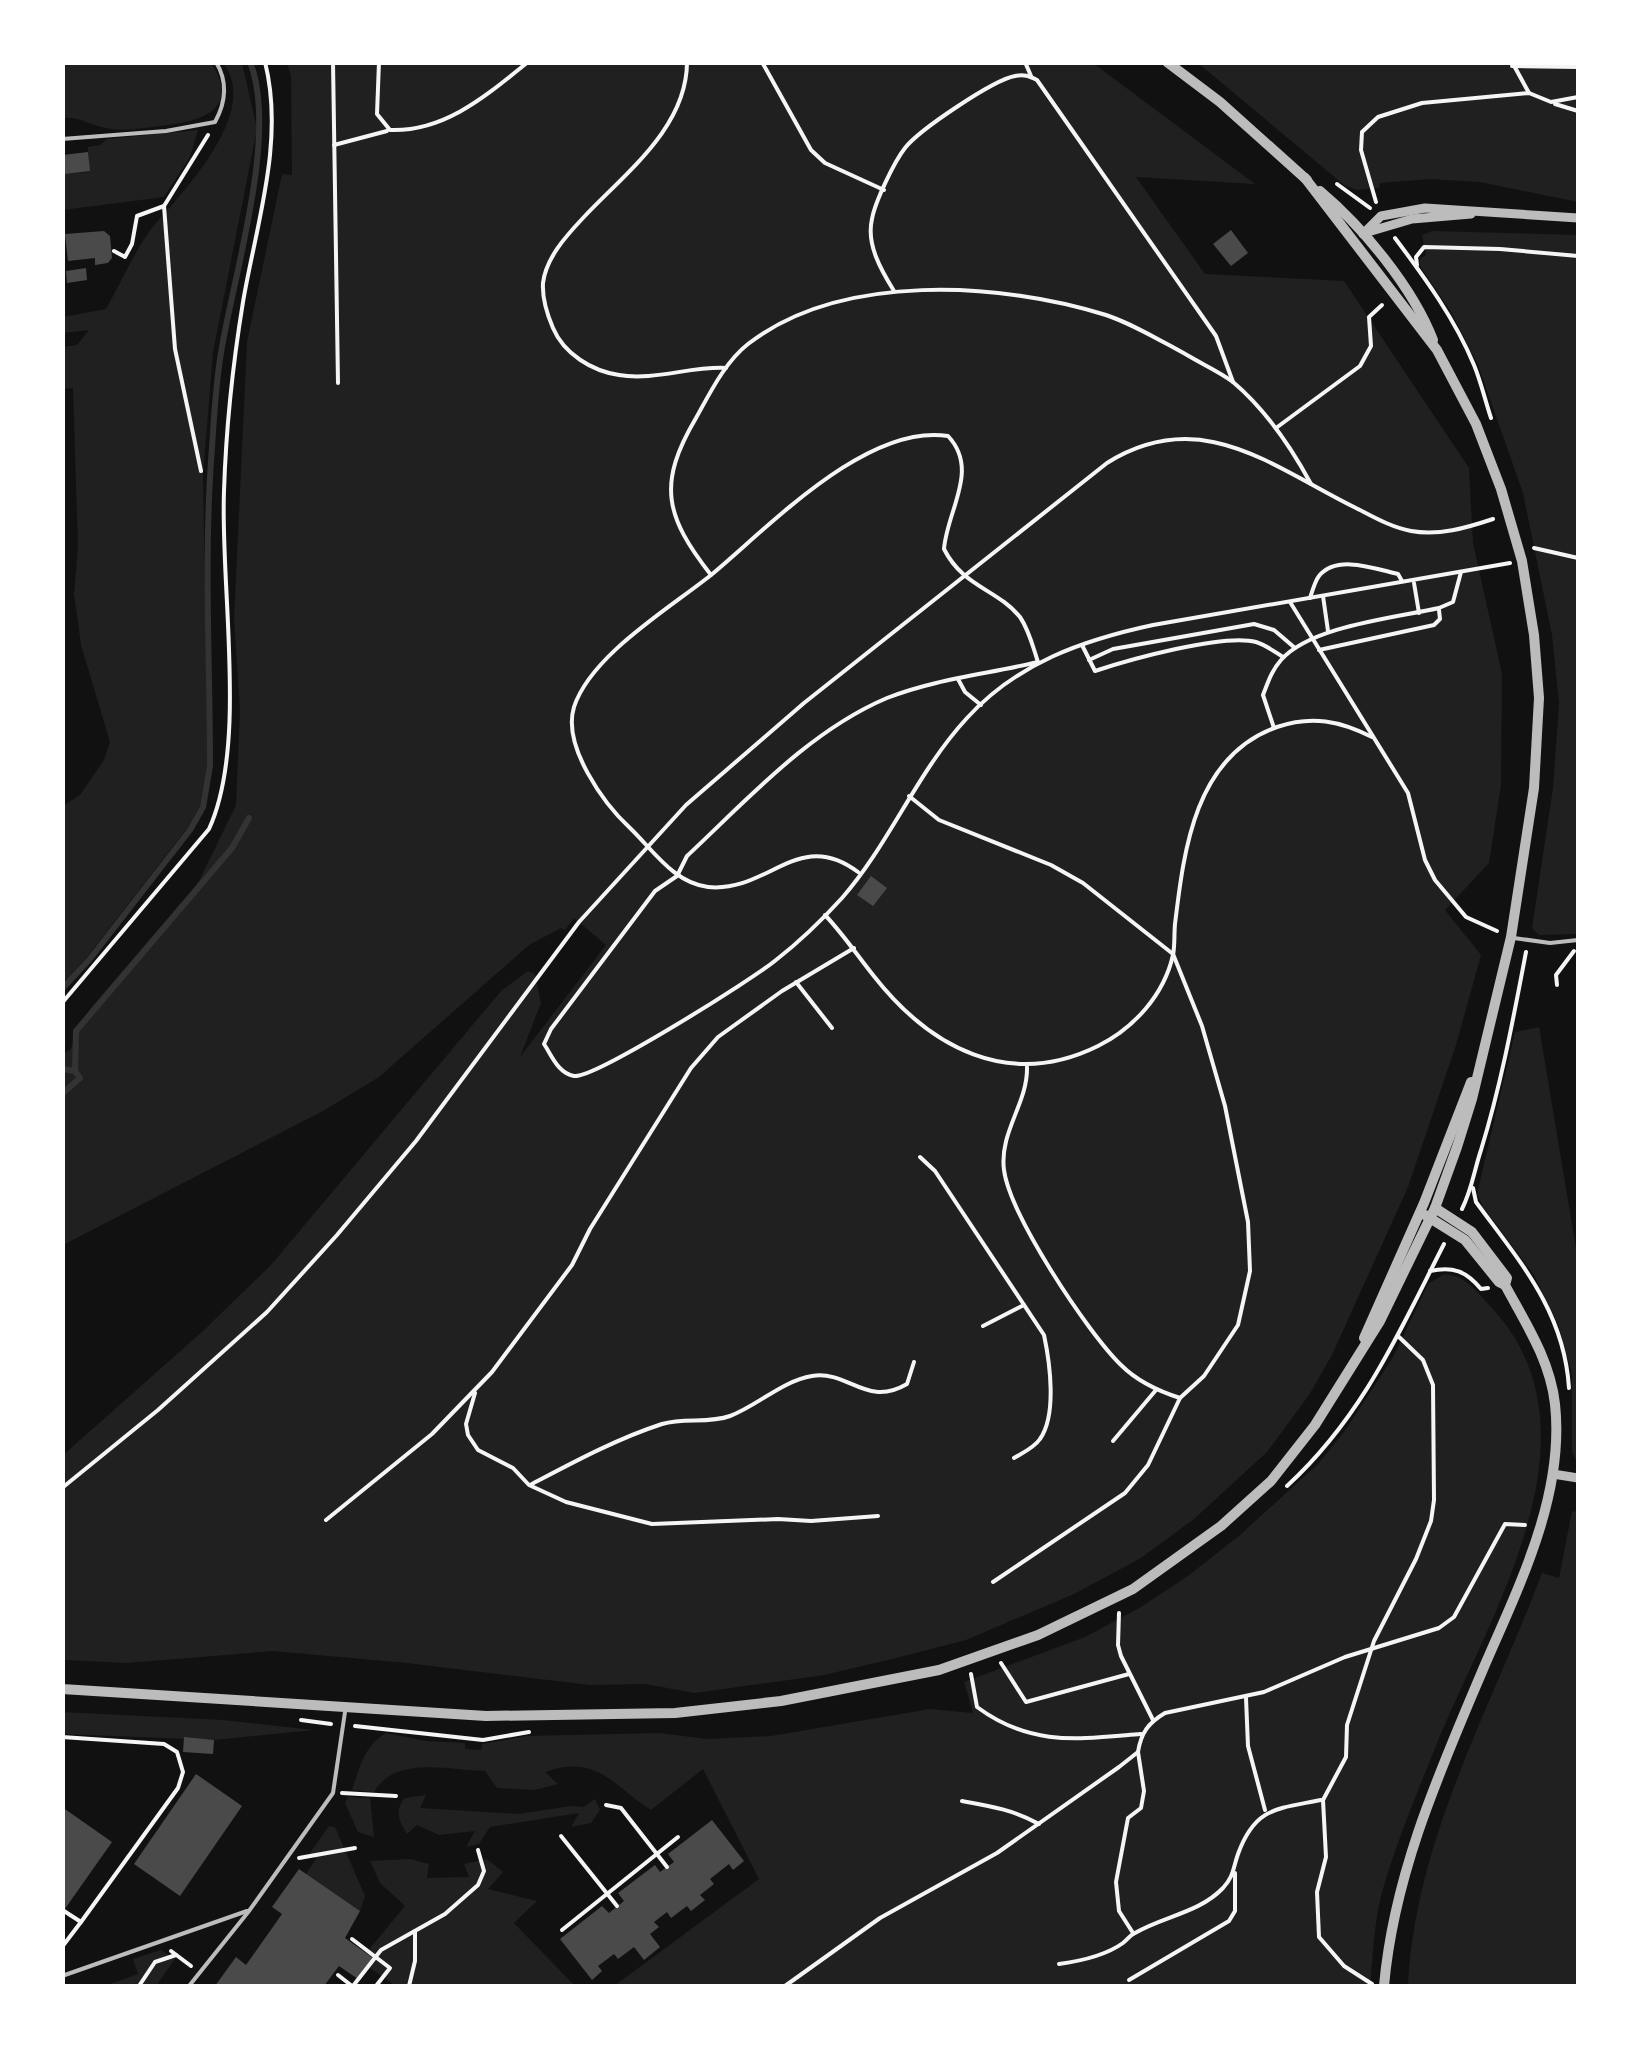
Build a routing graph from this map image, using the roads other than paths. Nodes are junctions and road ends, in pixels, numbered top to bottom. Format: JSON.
{"nodes":[{"id":1,"x":216,"y":62,"type":"edge"},
{"id":2,"x":1167,"y":62,"type":"edge"},
{"id":3,"x":62,"y":138,"type":"edge"},
{"id":4,"x":1578,"y":218,"type":"edge"},
{"id":5,"x":1359,"y":237,"type":"junction"},
{"id":6,"x":1511,"y":937,"type":"junction"},
{"id":7,"x":1578,"y":943,"type":"edge"},
{"id":8,"x":1427,"y":1210,"type":"junction"},
{"id":9,"x":1552,"y":1474,"type":"junction"},
{"id":10,"x":1578,"y":1478,"type":"edge"},
{"id":11,"x":62,"y":1689,"type":"edge"},
{"id":12,"x":346,"y":1707,"type":"junction"},
{"id":13,"x":249,"y":1910,"type":"junction"},
{"id":14,"x":62,"y":1976,"type":"edge"},
{"id":15,"x":189,"y":1986,"type":"edge"},
{"id":16,"x":1384,"y":1986,"type":"edge"}],
"edges":[{"from":1,"to":3,"type":"lane"},
{"from":2,"to":5,"type":"street"},
{"from":4,"to":5,"type":"street"},
{"from":5,"to":6,"type":"street"},
{"from":6,"to":7,"type":"lane"},
{"from":6,"to":8,"type":"street"},
{"from":8,"to":9,"type":"street"},
{"from":8,"to":12,"type":"street"},
{"from":9,"to":10,"type":"street"},
{"from":9,"to":16,"type":"street"},
{"from":11,"to":12,"type":"street"},
{"from":12,"to":13,"type":"lane"},
{"from":13,"to":14,"type":"lane"},
{"from":13,"to":15,"type":"lane"}]}
